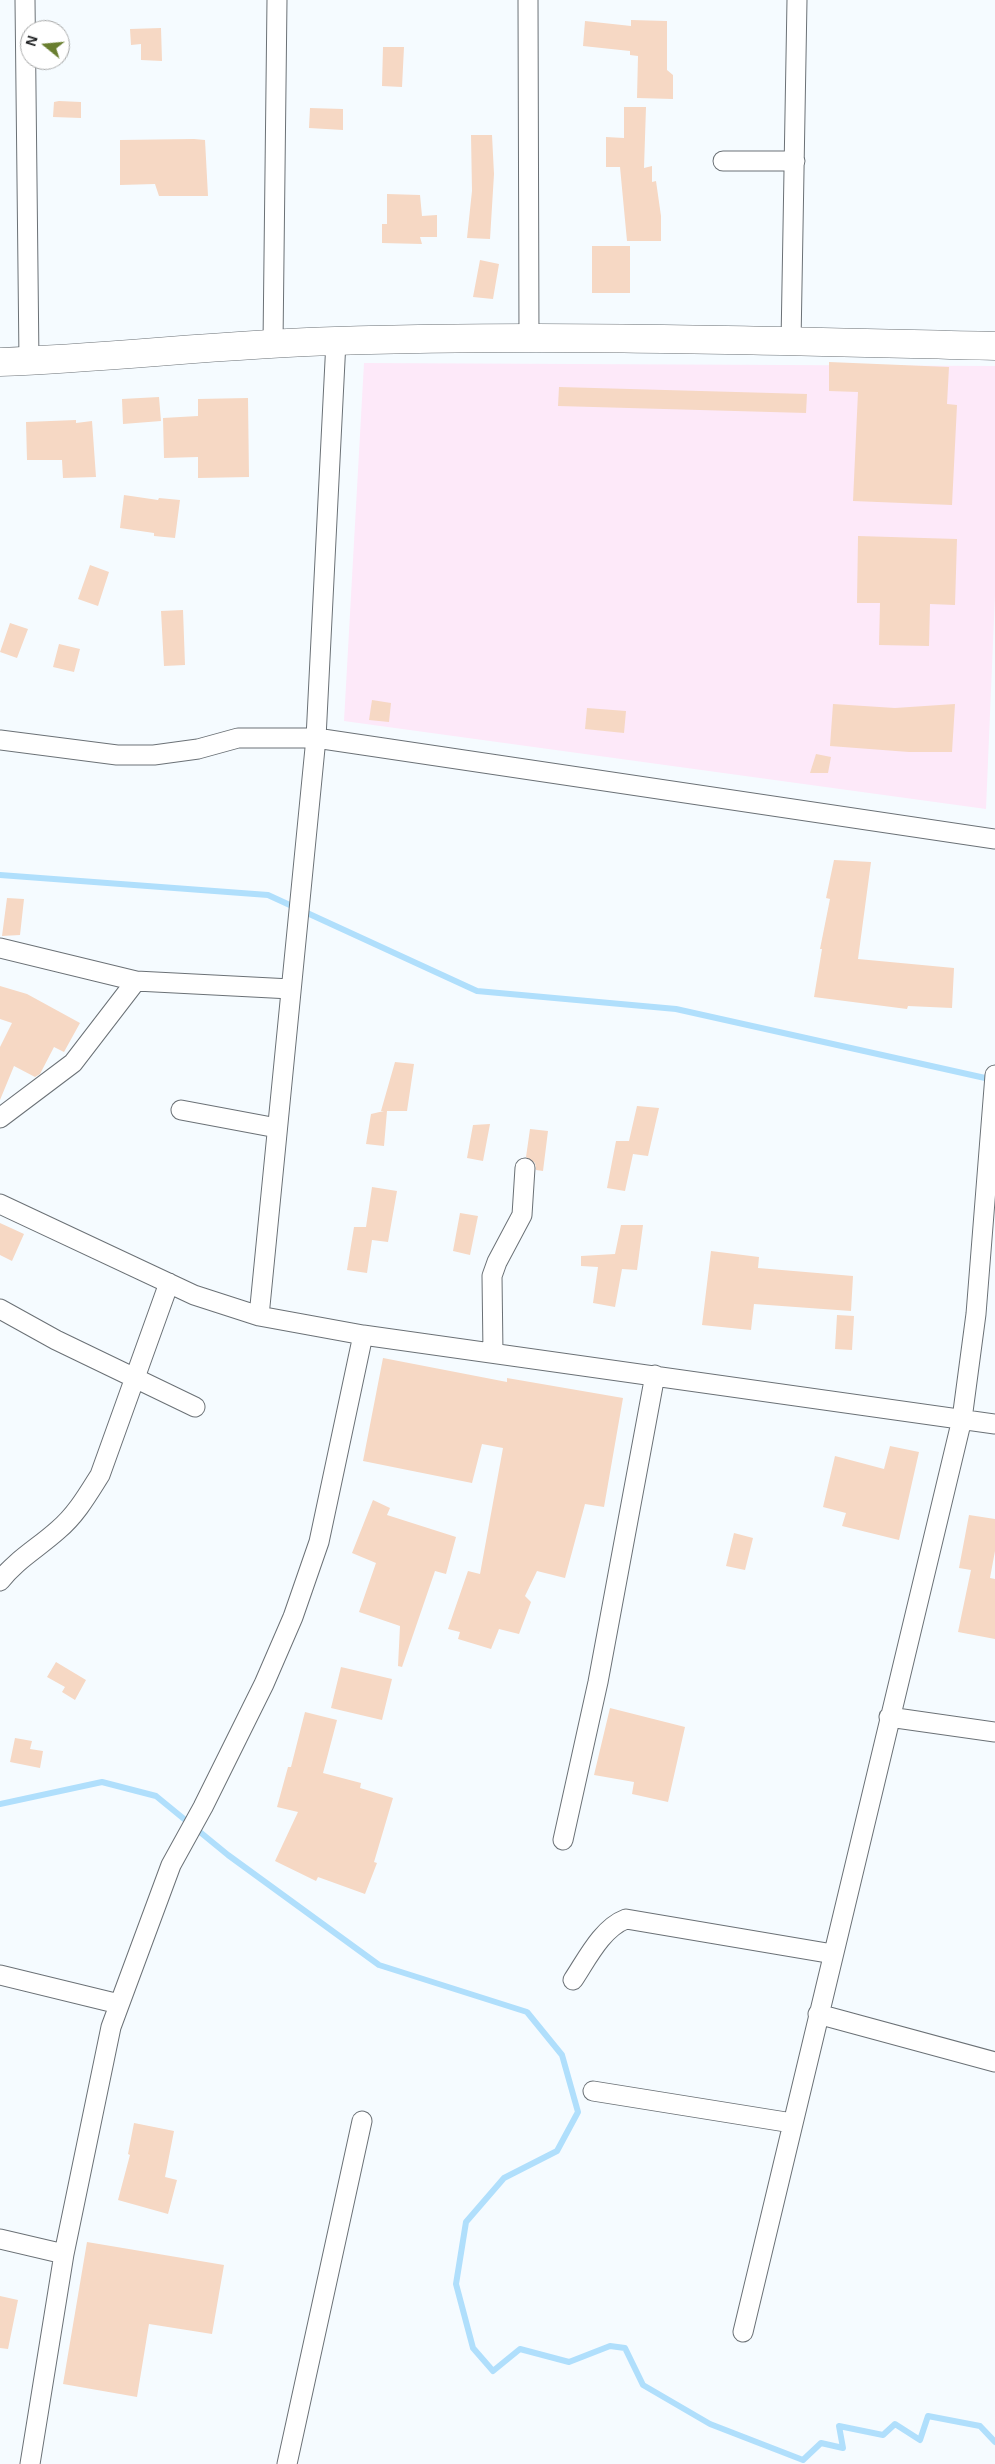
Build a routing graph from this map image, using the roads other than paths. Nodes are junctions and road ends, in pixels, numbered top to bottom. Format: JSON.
{"nodes":[{"id":1,"x":25,"y":0,"type":"edge"},
{"id":2,"x":277,"y":0,"type":"edge"},
{"id":3,"x":528,"y":0,"type":"edge"},
{"id":4,"x":798,"y":0,"type":"edge"},
{"id":5,"x":723,"y":161,"type":"dead end"},
{"id":6,"x":795,"y":161,"type":"junction"},
{"id":7,"x":529,"y":338,"type":"junction"},
{"id":8,"x":336,"y":341,"type":"junction"},
{"id":9,"x":792,"y":342,"type":"junction"},
{"id":10,"x":273,"y":343,"type":"junction"},
{"id":11,"x":995,"y":346,"type":"edge"},
{"id":12,"x":29,"y":361,"type":"junction"},
{"id":13,"x":0,"y":362,"type":"edge"},
{"id":14,"x":316,"y":738,"type":"junction"},
{"id":15,"x":0,"y":740,"type":"edge"},
{"id":16,"x":995,"y":839,"type":"edge"},
{"id":17,"x":0,"y":948,"type":"edge"},
{"id":18,"x":136,"y":981,"type":"junction"},
{"id":19,"x":291,"y":989,"type":"junction"},
{"id":20,"x":994,"y":1084,"type":"edge"},
{"id":21,"x":181,"y":1110,"type":"dead end"},
{"id":22,"x":0,"y":1118,"type":"edge"},
{"id":23,"x":277,"y":1128,"type":"junction"},
{"id":24,"x":525,"y":1168,"type":"dead end"},
{"id":25,"x":0,"y":1204,"type":"edge"},
{"id":26,"x":169,"y":1283,"type":"junction"},
{"id":27,"x":0,"y":1309,"type":"edge"},
{"id":28,"x":259,"y":1316,"type":"junction"},
{"id":29,"x":363,"y":1335,"type":"junction"},
{"id":30,"x":493,"y":1353,"type":"junction"},
{"id":31,"x":654,"y":1374,"type":"junction"},
{"id":32,"x":136,"y":1379,"type":"junction"},
{"id":33,"x":196,"y":1407,"type":"dead end"},
{"id":34,"x":962,"y":1419,"type":"junction"},
{"id":35,"x":995,"y":1424,"type":"edge"},
{"id":36,"x":0,"y":1581,"type":"edge"},
{"id":37,"x":890,"y":1717,"type":"junction"},
{"id":38,"x":995,"y":1732,"type":"edge"},
{"id":39,"x":562,"y":1840,"type":"dead end"},
{"id":40,"x":833,"y":1954,"type":"junction"},
{"id":41,"x":0,"y":1975,"type":"edge"},
{"id":42,"x":573,"y":1980,"type":"dead end"},
{"id":43,"x":119,"y":2004,"type":"junction"},
{"id":44,"x":818,"y":2014,"type":"junction"},
{"id":45,"x":995,"y":2062,"type":"edge"},
{"id":46,"x":593,"y":2091,"type":"dead end"},
{"id":47,"x":362,"y":2121,"type":"dead end"},
{"id":48,"x":792,"y":2123,"type":"junction"},
{"id":49,"x":0,"y":2239,"type":"edge"},
{"id":50,"x":64,"y":2254,"type":"junction"},
{"id":51,"x":743,"y":2332,"type":"dead end"},
{"id":52,"x":30,"y":2464,"type":"edge"},
{"id":53,"x":287,"y":2464,"type":"edge"}],
"edges":[{"from":1,"to":12,"type":"street"},
{"from":2,"to":10,"type":"street"},
{"from":3,"to":7,"type":"street"},
{"from":4,"to":6,"type":"street"},
{"from":5,"to":6,"type":"street"},
{"from":6,"to":9,"type":"street"},
{"from":7,"to":8,"type":"street"},
{"from":7,"to":9,"type":"street"},
{"from":8,"to":10,"type":"street"},
{"from":8,"to":14,"type":"street"},
{"from":9,"to":11,"type":"street"},
{"from":10,"to":12,"type":"street"},
{"from":12,"to":13,"type":"street"},
{"from":14,"to":15,"type":"street"},
{"from":14,"to":16,"type":"street"},
{"from":14,"to":19,"type":"street"},
{"from":17,"to":18,"type":"street"},
{"from":18,"to":19,"type":"street"},
{"from":18,"to":22,"type":"street"},
{"from":19,"to":23,"type":"street"},
{"from":20,"to":34,"type":"street"},
{"from":21,"to":23,"type":"street"},
{"from":23,"to":28,"type":"street"},
{"from":24,"to":30,"type":"street"},
{"from":25,"to":26,"type":"street"},
{"from":26,"to":28,"type":"street"},
{"from":26,"to":32,"type":"street"},
{"from":27,"to":32,"type":"street"},
{"from":28,"to":29,"type":"street"},
{"from":29,"to":30,"type":"street"},
{"from":29,"to":43,"type":"street"},
{"from":30,"to":31,"type":"street"},
{"from":31,"to":34,"type":"street"},
{"from":31,"to":39,"type":"street"},
{"from":32,"to":33,"type":"street"},
{"from":32,"to":36,"type":"street"},
{"from":34,"to":35,"type":"street"},
{"from":34,"to":37,"type":"street"},
{"from":37,"to":38,"type":"street"},
{"from":37,"to":40,"type":"street"},
{"from":40,"to":42,"type":"street"},
{"from":40,"to":44,"type":"street"},
{"from":41,"to":43,"type":"street"},
{"from":43,"to":50,"type":"street"},
{"from":44,"to":45,"type":"street"},
{"from":44,"to":48,"type":"street"},
{"from":46,"to":48,"type":"street"},
{"from":47,"to":53,"type":"street"},
{"from":48,"to":51,"type":"street"},
{"from":49,"to":50,"type":"street"},
{"from":50,"to":52,"type":"street"}]}
